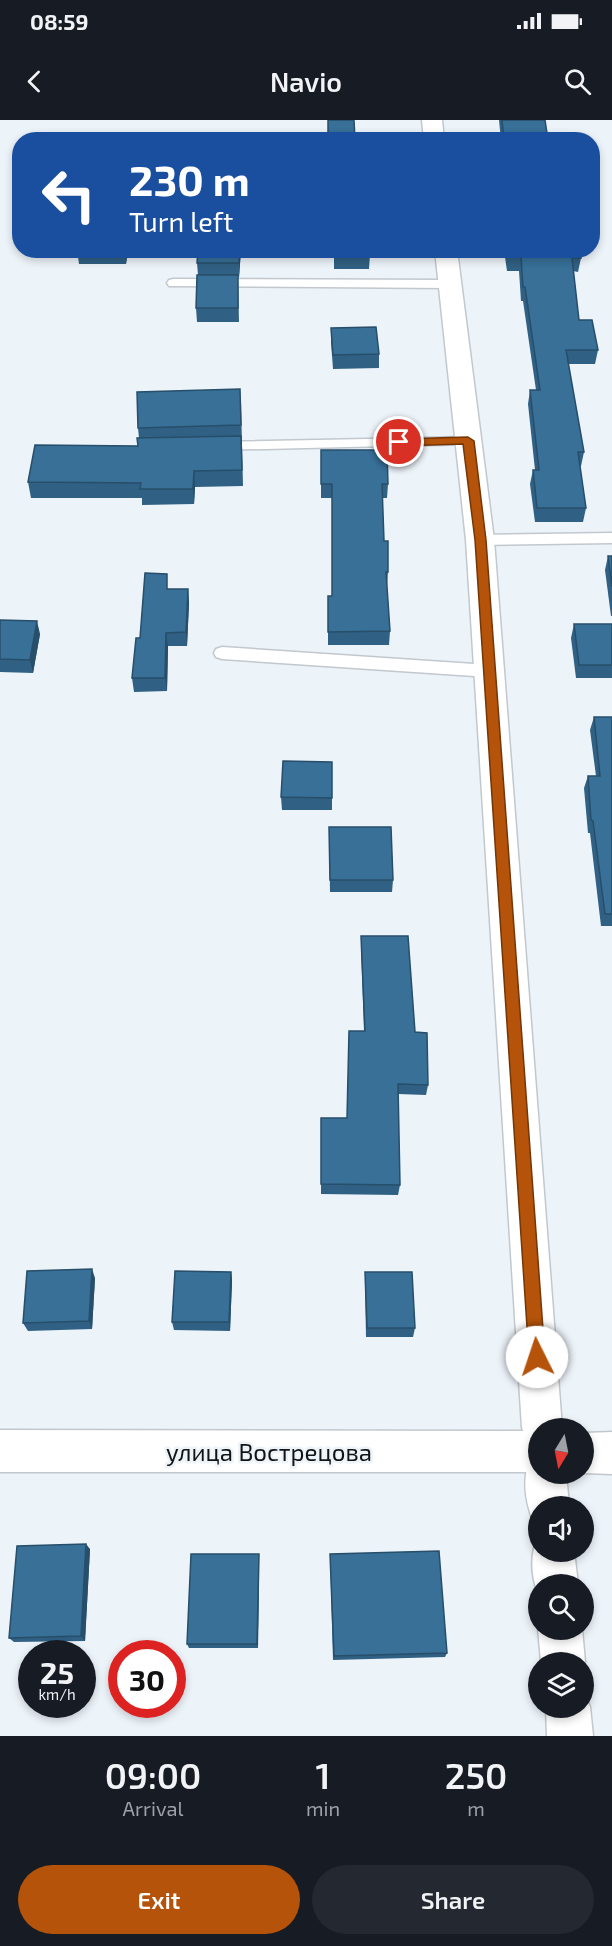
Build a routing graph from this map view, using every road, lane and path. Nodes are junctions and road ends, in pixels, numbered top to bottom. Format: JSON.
{"nodes":[{"id":1,"x":447,"y":258,"type":"edge"},
{"id":2,"x":173,"y":283,"type":"dead end"},
{"id":3,"x":449,"y":284,"type":"junction"},
{"id":4,"x":468,"y":441,"type":"junction"},
{"id":5,"x":206,"y":447,"type":"edge"},
{"id":6,"x":612,"y":538,"type":"edge"},
{"id":7,"x":480,"y":540,"type":"junction"},
{"id":8,"x":222,"y":652,"type":"dead end"},
{"id":9,"x":489,"y":670,"type":"junction"},
{"id":10,"x":541,"y":1418,"type":"edge"},
{"id":11,"x":0,"y":1451,"type":"edge"},
{"id":12,"x":528,"y":1452,"type":"edge"},
{"id":13,"x":594,"y":1453,"type":"edge"},
{"id":14,"x":612,"y":1453,"type":"edge"},
{"id":15,"x":569,"y":1718,"type":"edge"},
{"id":16,"x":570,"y":1736,"type":"edge"}],
"edges":[{"from":1,"to":3,"type":"street"},
{"from":2,"to":3,"type":"lane"},
{"from":3,"to":4,"type":"street"},
{"from":4,"to":5,"type":"lane"},
{"from":4,"to":7,"type":"street"},
{"from":6,"to":7,"type":"lane"},
{"from":7,"to":9,"type":"street"},
{"from":8,"to":9,"type":"lane"},
{"from":9,"to":10,"type":"street"},
{"from":11,"to":12,"type":"street","name":"улица Вострецова"},
{"from":13,"to":14,"type":"street"},
{"from":15,"to":16,"type":"street"}]}
